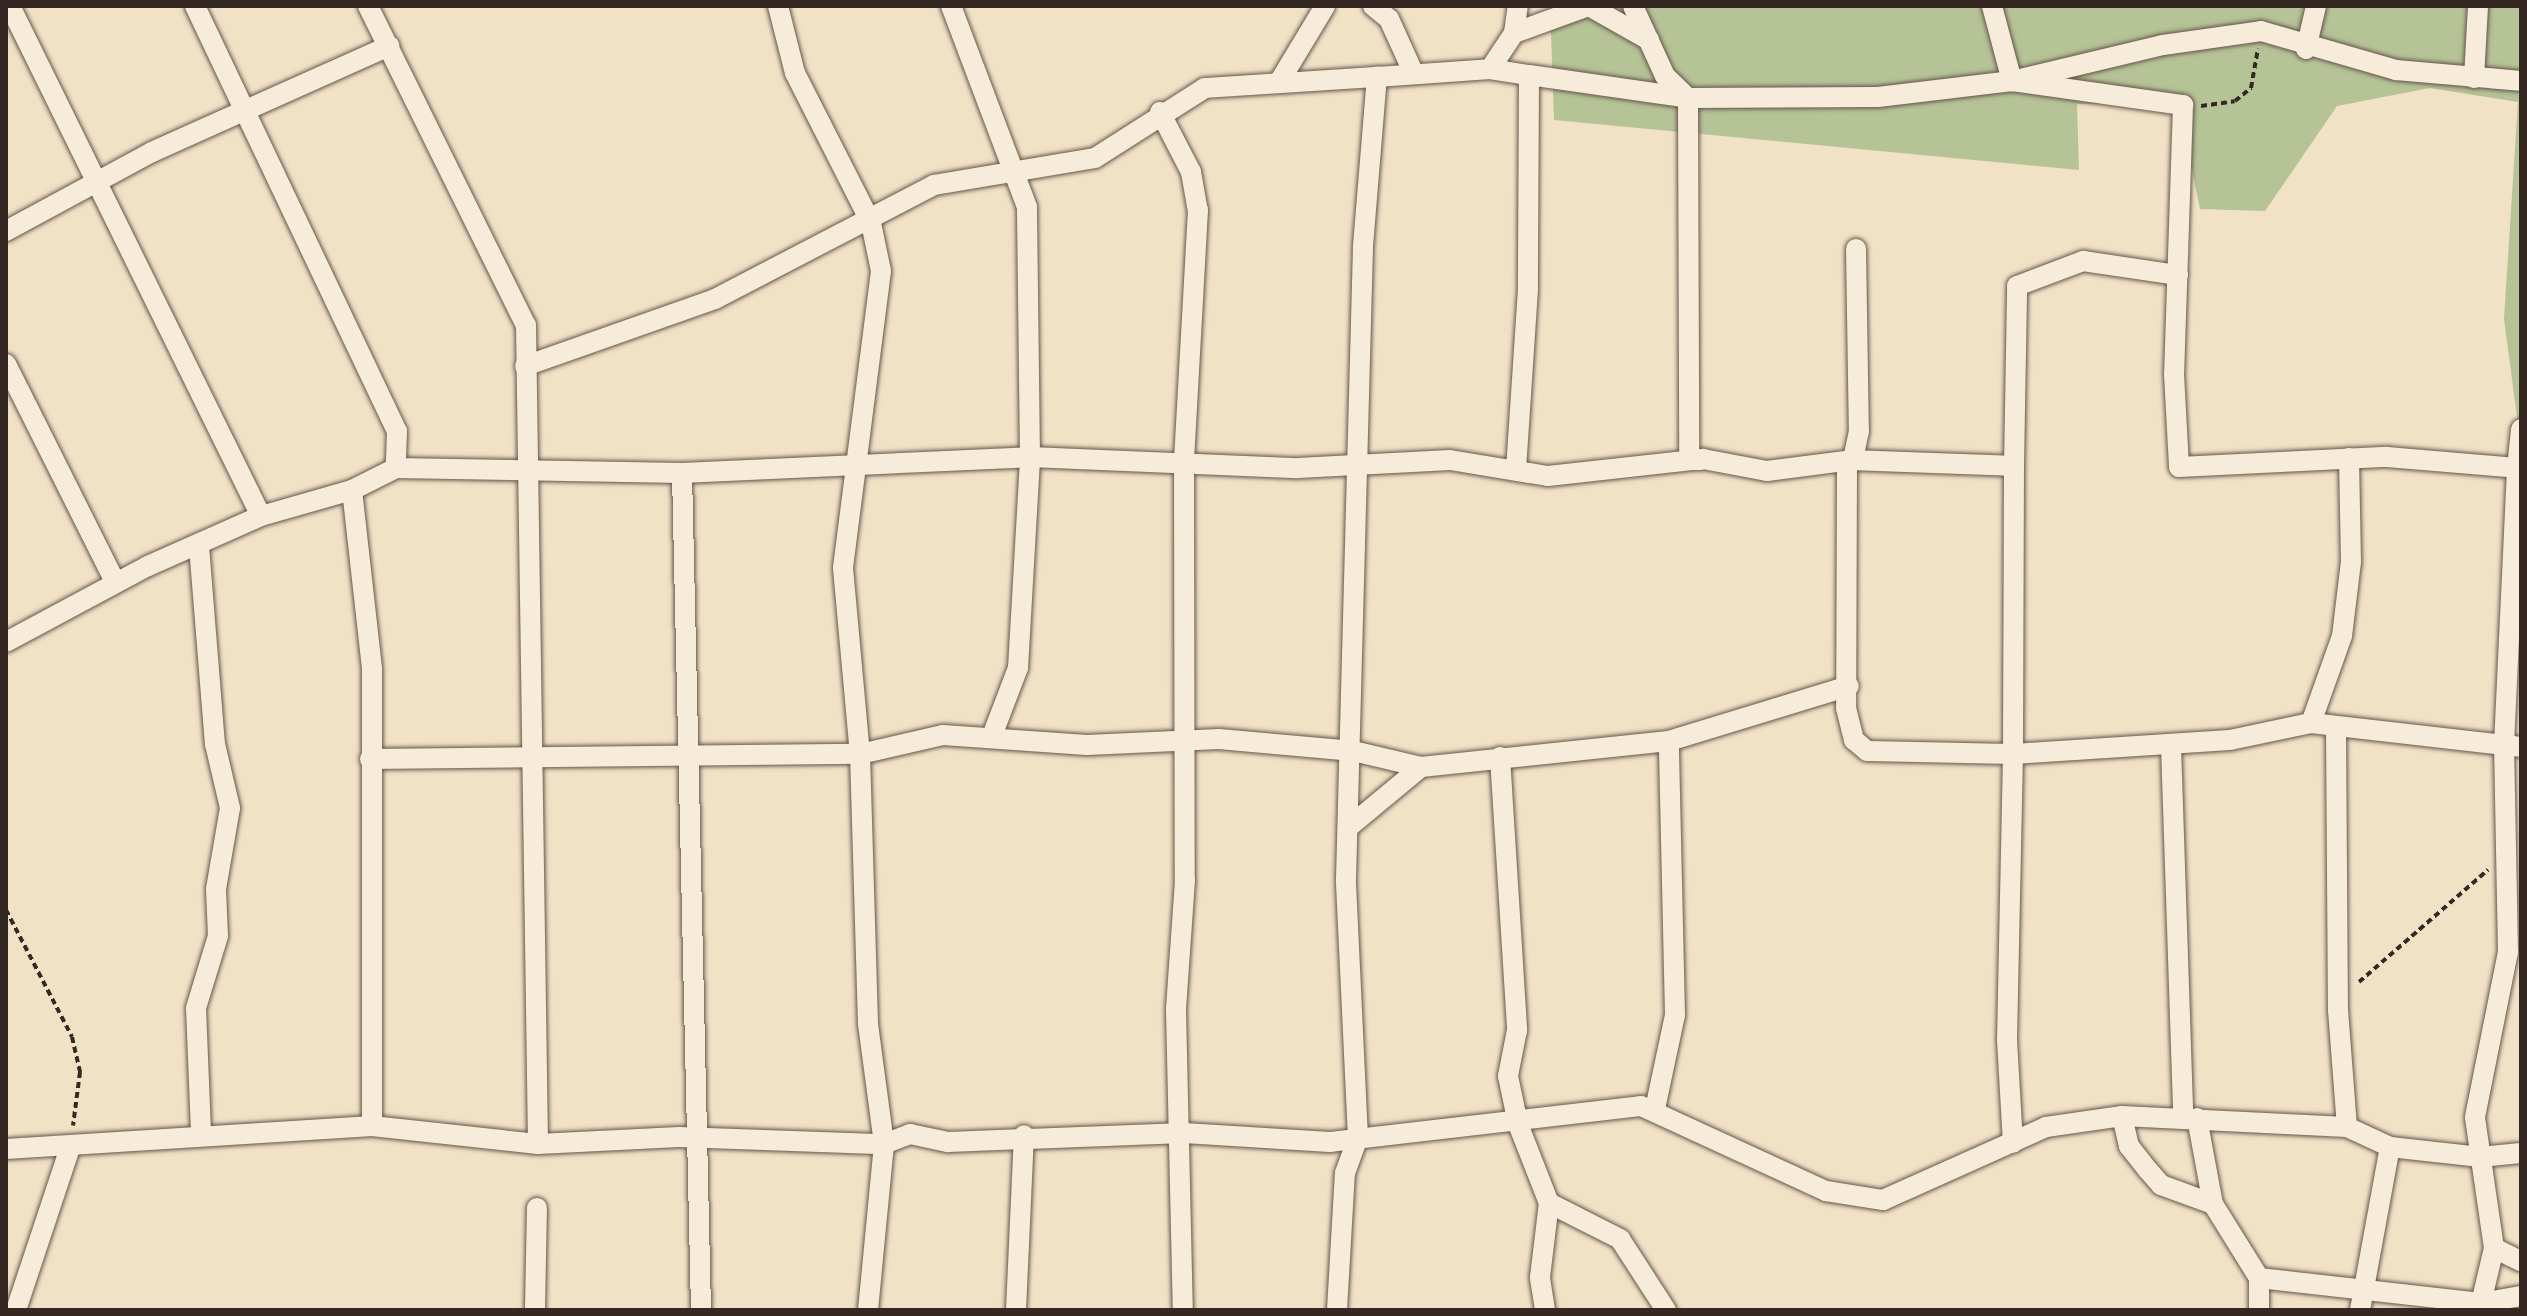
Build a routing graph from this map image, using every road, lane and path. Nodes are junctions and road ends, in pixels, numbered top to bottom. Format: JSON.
{"nodes":[{"id":1,"x":10,"y":6,"type":"edge"},
{"id":2,"x":195,"y":6,"type":"edge"},
{"id":3,"x":368,"y":6,"type":"edge"},
{"id":4,"x":778,"y":6,"type":"edge"},
{"id":5,"x":951,"y":6,"type":"edge"},
{"id":6,"x":1325,"y":6,"type":"edge"},
{"id":7,"x":1373,"y":6,"type":"edge"},
{"id":8,"x":1518,"y":6,"type":"edge"},
{"id":9,"x":1589,"y":6,"type":"edge"},
{"id":10,"x":1633,"y":6,"type":"edge"},
{"id":11,"x":1992,"y":6,"type":"edge"},
{"id":12,"x":2316,"y":6,"type":"edge"},
{"id":13,"x":2478,"y":6,"type":"edge"},
{"id":14,"x":2261,"y":31,"type":"junction"},
{"id":15,"x":1514,"y":33,"type":"junction"},
{"id":16,"x":1649,"y":40,"type":"junction"},
{"id":17,"x":389,"y":46,"type":"junction"},
{"id":18,"x":2306,"y":49,"type":"junction"},
{"id":19,"x":1490,"y":69,"type":"junction"},
{"id":20,"x":1414,"y":74,"type":"junction"},
{"id":21,"x":1529,"y":75,"type":"junction"},
{"id":22,"x":1377,"y":77,"type":"junction"},
{"id":23,"x":2474,"y":78,"type":"junction"},
{"id":24,"x":1281,"y":79,"type":"junction"},
{"id":25,"x":2012,"y":81,"type":"junction"},
{"id":26,"x":2521,"y":81,"type":"edge"},
{"id":27,"x":1688,"y":98,"type":"junction"},
{"id":28,"x":2183,"y":105,"type":"junction"},
{"id":29,"x":248,"y":110,"type":"junction"},
{"id":30,"x":1160,"y":112,"type":"junction"},
{"id":31,"x":1018,"y":172,"type":"junction"},
{"id":32,"x":94,"y":188,"type":"junction"},
{"id":33,"x":871,"y":223,"type":"junction"},
{"id":34,"x":6,"y":231,"type":"edge"},
{"id":35,"x":1856,"y":249,"type":"dead end"},
{"id":36,"x":2178,"y":275,"type":"junction"},
{"id":37,"x":6,"y":364,"type":"edge"},
{"id":38,"x":525,"y":366,"type":"junction"},
{"id":39,"x":2521,"y":375,"type":"edge"},
{"id":40,"x":2521,"y":397,"type":"edge"},
{"id":41,"x":2521,"y":429,"type":"edge"},
{"id":42,"x":1030,"y":457,"type":"junction"},
{"id":43,"x":2349,"y":458,"type":"junction"},
{"id":44,"x":1689,"y":460,"type":"junction"},
{"id":45,"x":1850,"y":461,"type":"junction"},
{"id":46,"x":1184,"y":463,"type":"junction"},
{"id":47,"x":857,"y":464,"type":"junction"},
{"id":48,"x":1359,"y":465,"type":"junction"},
{"id":49,"x":2014,"y":466,"type":"junction"},
{"id":50,"x":396,"y":468,"type":"junction"},
{"id":51,"x":2517,"y":468,"type":"junction"},
{"id":52,"x":1516,"y":469,"type":"junction"},
{"id":53,"x":525,"y":472,"type":"junction"},
{"id":54,"x":682,"y":473,"type":"junction"},
{"id":55,"x":352,"y":490,"type":"junction"},
{"id":56,"x":261,"y":516,"type":"junction"},
{"id":57,"x":199,"y":546,"type":"junction"},
{"id":58,"x":115,"y":582,"type":"junction"},
{"id":59,"x":6,"y":642,"type":"edge"},
{"id":60,"x":1849,"y":686,"type":"junction"},
{"id":61,"x":2311,"y":723,"type":"junction"},
{"id":62,"x":2336,"y":729,"type":"junction"},
{"id":63,"x":992,"y":736,"type":"junction"},
{"id":64,"x":1669,"y":741,"type":"junction"},
{"id":65,"x":1185,"y":742,"type":"junction"},
{"id":66,"x":2171,"y":746,"type":"junction"},
{"id":67,"x":2512,"y":746,"type":"edge"},
{"id":68,"x":1353,"y":751,"type":"junction"},
{"id":69,"x":685,"y":754,"type":"junction"},
{"id":70,"x":860,"y":754,"type":"junction"},
{"id":71,"x":2013,"y":754,"type":"junction"},
{"id":72,"x":1500,"y":757,"type":"junction"},
{"id":73,"x":370,"y":759,"type":"junction"},
{"id":74,"x":529,"y":760,"type":"junction"},
{"id":75,"x":1421,"y":767,"type":"junction"},
{"id":76,"x":1350,"y":826,"type":"junction"},
{"id":77,"x":2502,"y":858,"type":"junction"},
{"id":78,"x":6,"y":910,"type":"edge"},
{"id":79,"x":2338,"y":1010,"type":"junction"},
{"id":80,"x":1655,"y":1109,"type":"junction"},
{"id":81,"x":2122,"y":1116,"type":"junction"},
{"id":82,"x":2190,"y":1117,"type":"junction"},
{"id":83,"x":1518,"y":1124,"type":"junction"},
{"id":84,"x":372,"y":1126,"type":"junction"},
{"id":85,"x":2347,"y":1127,"type":"junction"},
{"id":86,"x":1184,"y":1133,"type":"junction"},
{"id":87,"x":201,"y":1135,"type":"junction"},
{"id":88,"x":1024,"y":1135,"type":"junction"},
{"id":89,"x":1358,"y":1138,"type":"junction"},
{"id":90,"x":698,"y":1139,"type":"junction"},
{"id":91,"x":2013,"y":1143,"type":"junction"},
{"id":92,"x":538,"y":1144,"type":"junction"},
{"id":93,"x":884,"y":1144,"type":"junction"},
{"id":94,"x":2390,"y":1147,"type":"junction"},
{"id":95,"x":70,"y":1148,"type":"junction"},
{"id":96,"x":6,"y":1149,"type":"edge"},
{"id":97,"x":2521,"y":1153,"type":"edge"},
{"id":98,"x":2480,"y":1157,"type":"junction"},
{"id":99,"x":1549,"y":1203,"type":"junction"},
{"id":100,"x":2213,"y":1204,"type":"junction"},
{"id":101,"x":537,"y":1208,"type":"dead end"},
{"id":102,"x":2494,"y":1248,"type":"junction"},
{"id":103,"x":2521,"y":1261,"type":"edge"},
{"id":104,"x":2259,"y":1278,"type":"junction"},
{"id":105,"x":2521,"y":1296,"type":"edge"},
{"id":106,"x":2361,"y":1303,"type":"edge"},
{"id":107,"x":2481,"y":1307,"type":"edge"},
{"id":108,"x":16,"y":1310,"type":"edge"},
{"id":109,"x":535,"y":1310,"type":"edge"},
{"id":110,"x":701,"y":1310,"type":"edge"},
{"id":111,"x":868,"y":1310,"type":"edge"},
{"id":112,"x":1016,"y":1310,"type":"edge"},
{"id":113,"x":1183,"y":1310,"type":"edge"},
{"id":114,"x":1337,"y":1310,"type":"edge"},
{"id":115,"x":1545,"y":1310,"type":"edge"},
{"id":116,"x":1666,"y":1310,"type":"edge"},
{"id":117,"x":2259,"y":1310,"type":"edge"}],
"edges":[{"from":1,"to":32,"type":"street"},
{"from":2,"to":29,"type":"street"},
{"from":3,"to":17,"type":"street"},
{"from":4,"to":33,"type":"street"},
{"from":5,"to":31,"type":"street"},
{"from":6,"to":24,"type":"street"},
{"from":7,"to":20,"type":"street"},
{"from":8,"to":15,"type":"street"},
{"from":9,"to":15,"type":"street"},
{"from":9,"to":16,"type":"street"},
{"from":10,"to":16,"type":"street"},
{"from":11,"to":25,"type":"street"},
{"from":12,"to":18,"type":"street"},
{"from":13,"to":23,"type":"street"},
{"from":14,"to":18,"type":"street"},
{"from":14,"to":25,"type":"street"},
{"from":14,"to":28,"type":"path"},
{"from":15,"to":19,"type":"street"},
{"from":16,"to":27,"type":"street"},
{"from":17,"to":29,"type":"street"},
{"from":17,"to":38,"type":"street"},
{"from":18,"to":23,"type":"street"},
{"from":19,"to":20,"type":"street"},
{"from":19,"to":21,"type":"street"},
{"from":20,"to":22,"type":"street"},
{"from":21,"to":27,"type":"street"},
{"from":21,"to":52,"type":"street"},
{"from":22,"to":24,"type":"street"},
{"from":22,"to":48,"type":"street"},
{"from":23,"to":26,"type":"street"},
{"from":24,"to":30,"type":"street"},
{"from":25,"to":27,"type":"street"},
{"from":25,"to":28,"type":"street"},
{"from":27,"to":44,"type":"street"},
{"from":28,"to":36,"type":"street"},
{"from":29,"to":32,"type":"street"},
{"from":29,"to":50,"type":"street"},
{"from":30,"to":31,"type":"street"},
{"from":30,"to":46,"type":"street"},
{"from":31,"to":33,"type":"street"},
{"from":31,"to":42,"type":"street"},
{"from":32,"to":34,"type":"street"},
{"from":32,"to":56,"type":"street"},
{"from":33,"to":38,"type":"street"},
{"from":33,"to":47,"type":"street"},
{"from":35,"to":45,"type":"street"},
{"from":36,"to":43,"type":"street"},
{"from":36,"to":49,"type":"street"},
{"from":37,"to":58,"type":"street"},
{"from":38,"to":53,"type":"street"},
{"from":39,"to":40,"type":"path"},
{"from":41,"to":51,"type":"street"},
{"from":42,"to":46,"type":"street"},
{"from":42,"to":47,"type":"street"},
{"from":42,"to":63,"type":"street"},
{"from":43,"to":51,"type":"street"},
{"from":43,"to":61,"type":"street"},
{"from":44,"to":45,"type":"street"},
{"from":44,"to":52,"type":"street"},
{"from":45,"to":49,"type":"street"},
{"from":45,"to":60,"type":"street"},
{"from":46,"to":48,"type":"street"},
{"from":46,"to":65,"type":"street"},
{"from":47,"to":54,"type":"street"},
{"from":47,"to":70,"type":"street"},
{"from":48,"to":52,"type":"street"},
{"from":48,"to":68,"type":"street"},
{"from":49,"to":71,"type":"street"},
{"from":50,"to":53,"type":"street"},
{"from":50,"to":55,"type":"street"},
{"from":51,"to":67,"type":"street"},
{"from":53,"to":54,"type":"street"},
{"from":53,"to":74,"type":"street"},
{"from":54,"to":69,"type":"street"},
{"from":55,"to":56,"type":"street"},
{"from":55,"to":73,"type":"street"},
{"from":56,"to":57,"type":"street"},
{"from":57,"to":58,"type":"street"},
{"from":57,"to":87,"type":"street"},
{"from":58,"to":59,"type":"street"},
{"from":60,"to":64,"type":"street"},
{"from":60,"to":71,"type":"street"},
{"from":61,"to":62,"type":"street"},
{"from":61,"to":66,"type":"street"},
{"from":62,"to":67,"type":"street"},
{"from":62,"to":79,"type":"street"},
{"from":63,"to":65,"type":"street"},
{"from":63,"to":70,"type":"street"},
{"from":64,"to":72,"type":"street"},
{"from":64,"to":80,"type":"street"},
{"from":65,"to":68,"type":"street"},
{"from":65,"to":86,"type":"street"},
{"from":66,"to":71,"type":"street"},
{"from":66,"to":82,"type":"street"},
{"from":67,"to":77,"type":"street"},
{"from":68,"to":75,"type":"street"},
{"from":68,"to":76,"type":"street"},
{"from":69,"to":70,"type":"street"},
{"from":69,"to":74,"type":"street"},
{"from":69,"to":90,"type":"street"},
{"from":70,"to":93,"type":"street"},
{"from":71,"to":91,"type":"street"},
{"from":72,"to":75,"type":"street"},
{"from":72,"to":83,"type":"street"},
{"from":73,"to":74,"type":"street"},
{"from":73,"to":84,"type":"street"},
{"from":74,"to":92,"type":"street"},
{"from":75,"to":76,"type":"street"},
{"from":76,"to":89,"type":"street"},
{"from":77,"to":79,"type":"path"},
{"from":77,"to":98,"type":"street"},
{"from":78,"to":95,"type":"path"},
{"from":79,"to":85,"type":"street"},
{"from":80,"to":83,"type":"street"},
{"from":80,"to":91,"type":"street"},
{"from":81,"to":82,"type":"street"},
{"from":81,"to":91,"type":"street"},
{"from":81,"to":100,"type":"street"},
{"from":82,"to":85,"type":"street"},
{"from":82,"to":100,"type":"street"},
{"from":83,"to":89,"type":"street"},
{"from":83,"to":99,"type":"street"},
{"from":84,"to":87,"type":"street"},
{"from":84,"to":92,"type":"street"},
{"from":85,"to":94,"type":"street"},
{"from":86,"to":88,"type":"street"},
{"from":86,"to":89,"type":"street"},
{"from":86,"to":113,"type":"street"},
{"from":87,"to":95,"type":"street"},
{"from":88,"to":93,"type":"street"},
{"from":88,"to":112,"type":"street"},
{"from":89,"to":114,"type":"street"},
{"from":90,"to":92,"type":"street"},
{"from":90,"to":93,"type":"street"},
{"from":90,"to":110,"type":"street"},
{"from":93,"to":111,"type":"street"},
{"from":94,"to":98,"type":"street"},
{"from":94,"to":106,"type":"street"},
{"from":95,"to":96,"type":"street"},
{"from":95,"to":108,"type":"street"},
{"from":97,"to":98,"type":"street"},
{"from":98,"to":102,"type":"street"},
{"from":99,"to":115,"type":"street"},
{"from":99,"to":116,"type":"street"},
{"from":100,"to":104,"type":"street"},
{"from":101,"to":109,"type":"street"},
{"from":102,"to":103,"type":"street"},
{"from":102,"to":107,"type":"street"},
{"from":104,"to":106,"type":"street"},
{"from":104,"to":117,"type":"street"},
{"from":105,"to":107,"type":"street"},
{"from":106,"to":107,"type":"street"}]}
